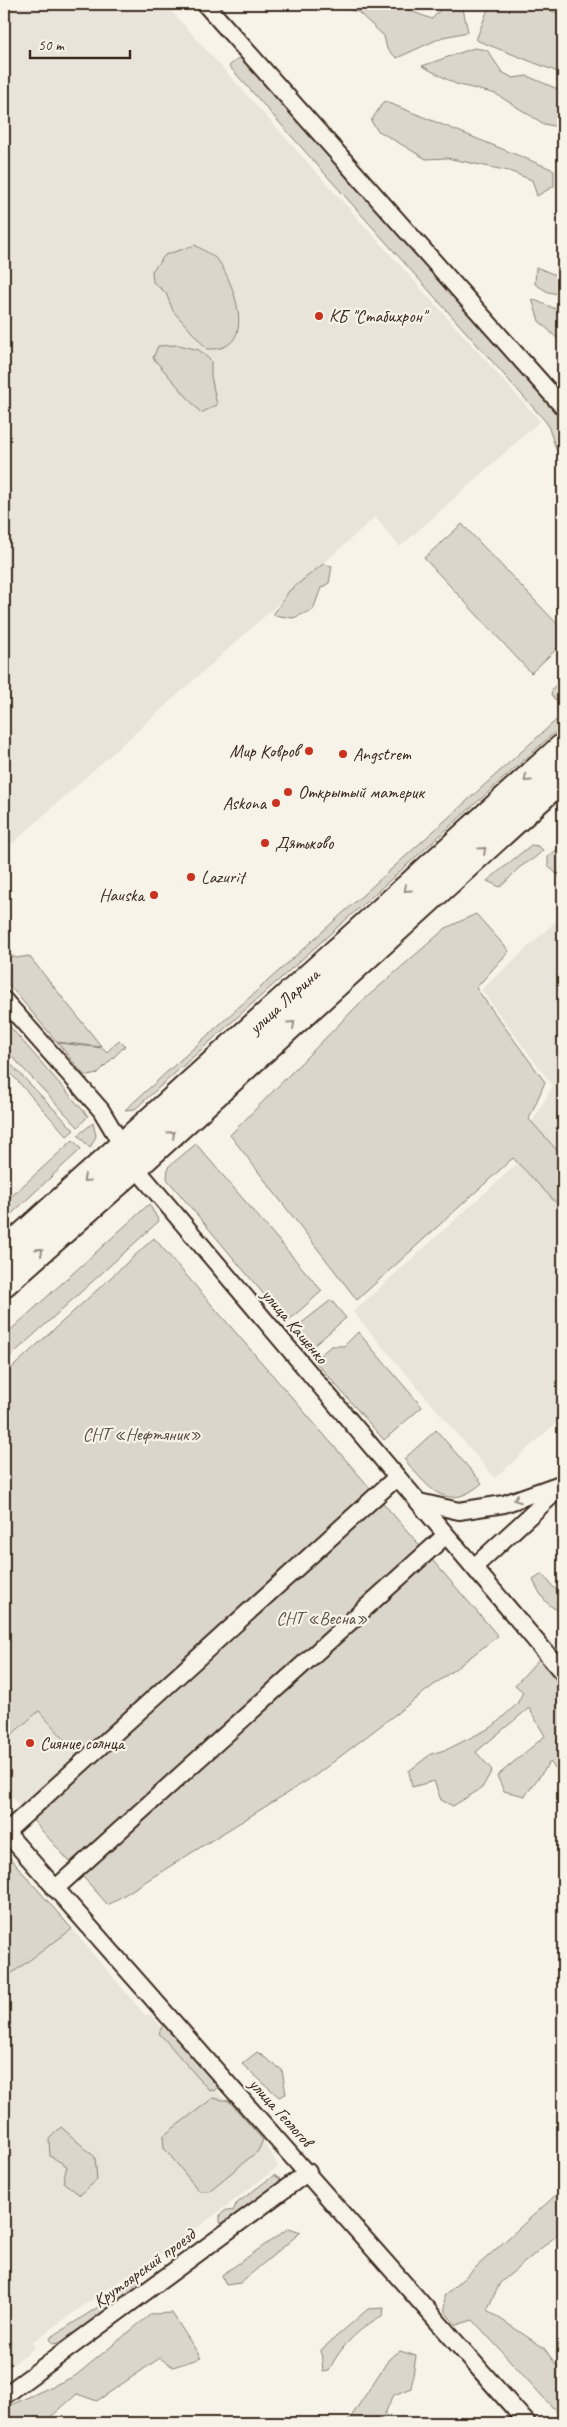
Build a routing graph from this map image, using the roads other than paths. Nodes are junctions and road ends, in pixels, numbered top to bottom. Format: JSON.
{"nodes":[{"id":1,"x":205,"y":4,"type":"edge"},
{"id":2,"x":563,"y":407,"type":"edge"},
{"id":3,"x":563,"y":747,"type":"edge"},
{"id":4,"x":563,"y":777,"type":"edge"},
{"id":5,"x":4,"y":1000,"type":"edge"},
{"id":6,"x":129,"y":1156,"type":"junction"},
{"id":7,"x":4,"y":1254,"type":"edge"},
{"id":8,"x":4,"y":1283,"type":"edge"},
{"id":9,"x":397,"y":1477,"type":"junction"},
{"id":10,"x":563,"y":1484,"type":"edge"},
{"id":11,"x":419,"y":1502,"type":"junction"},
{"id":12,"x":446,"y":1535,"type":"junction"},
{"id":13,"x":474,"y":1566,"type":"junction"},
{"id":14,"x":563,"y":1673,"type":"edge"},
{"id":15,"x":5,"y":1831,"type":"edge"},
{"id":16,"x":55,"y":1889,"type":"junction"},
{"id":17,"x":308,"y":2172,"type":"junction"},
{"id":18,"x":4,"y":2396,"type":"edge"},
{"id":19,"x":527,"y":2423,"type":"edge"}],
"edges":[{"from":1,"to":2,"type":"street"},
{"from":3,"to":6,"type":"main road","name":"улица Ларина","one_way":true},
{"from":6,"to":4,"type":"main road","name":"улица Ларина","one_way":true},
{"from":5,"to":6,"type":"street","name":"улица Кащенко"},
{"from":6,"to":7,"type":"main road","name":"улица Ларина","one_way":true},
{"from":8,"to":6,"type":"main road","name":"улица Ларина","one_way":true},
{"from":6,"to":9,"type":"street","name":"улица Кащенко"},
{"from":9,"to":11,"type":"street","name":"улица Кащенко"},
{"from":9,"to":15,"type":"street"},
{"from":10,"to":11,"type":"street","one_way":true},
{"from":10,"to":13,"type":"street"},
{"from":11,"to":12,"type":"street","name":"улица Кащенко"},
{"from":12,"to":13,"type":"street","name":"улица Кащенко"},
{"from":12,"to":16,"type":"street"},
{"from":13,"to":14,"type":"street","name":"улица Кащенко"},
{"from":15,"to":16,"type":"street","name":"улица Геологов"},
{"from":16,"to":17,"type":"street","name":"улица Геологов"},
{"from":17,"to":18,"type":"street","name":"Крутоярский проезд"},
{"from":17,"to":19,"type":"street","name":"улица Геологов"}]}
